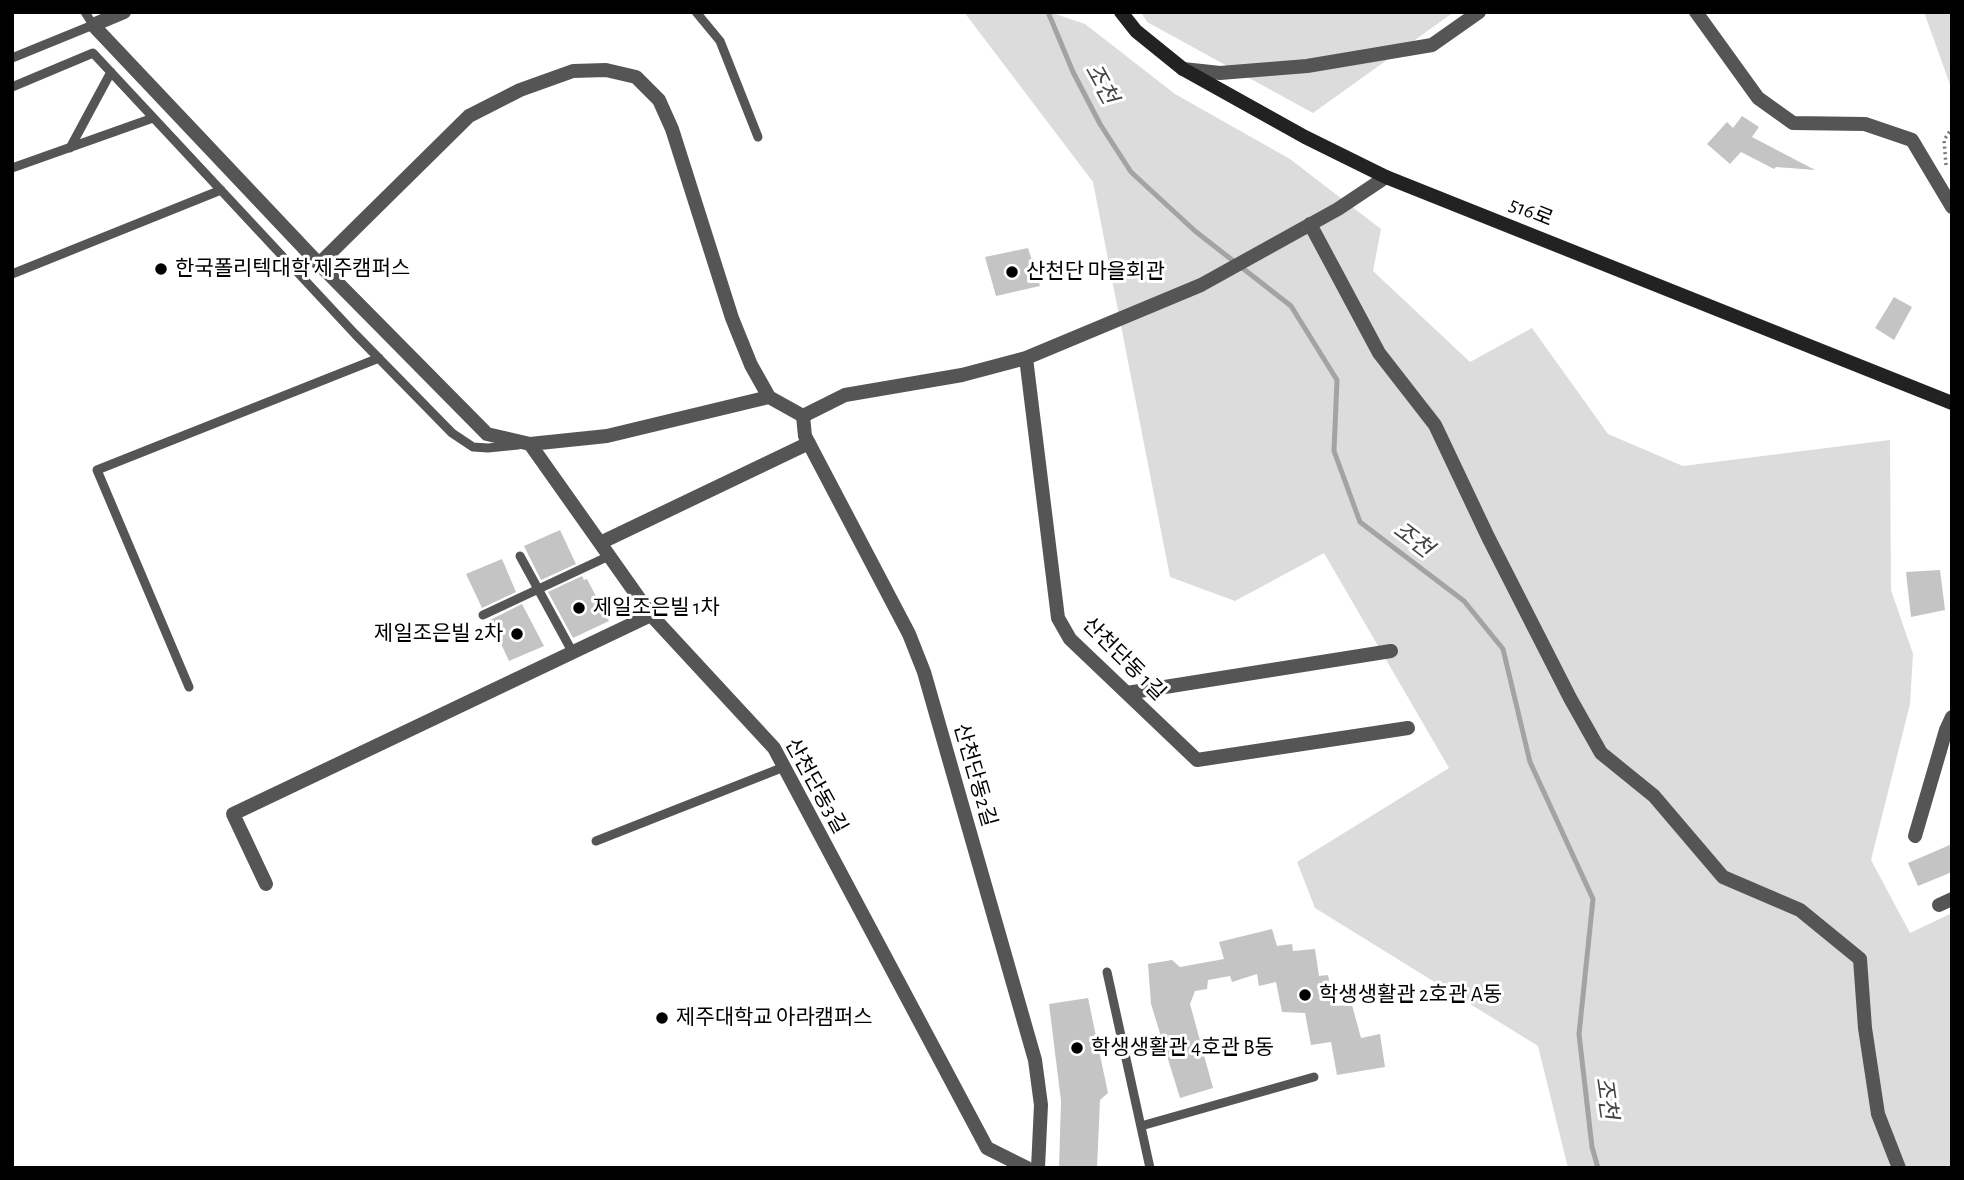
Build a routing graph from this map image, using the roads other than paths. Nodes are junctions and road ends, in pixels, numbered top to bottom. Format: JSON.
{"nodes":[{"id":1,"x":85,"y":12,"type":"edge"},
{"id":2,"x":124,"y":12,"type":"edge"},
{"id":3,"x":696,"y":12,"type":"edge"},
{"id":4,"x":1121,"y":12,"type":"edge"},
{"id":5,"x":1479,"y":12,"type":"edge"},
{"id":6,"x":1696,"y":12,"type":"edge"},
{"id":7,"x":93,"y":25,"type":"junction"},
{"id":8,"x":12,"y":58,"type":"edge"},
{"id":9,"x":1183,"y":69,"type":"junction"},
{"id":10,"x":111,"y":72,"type":"junction"},
{"id":11,"x":12,"y":86,"type":"edge"},
{"id":12,"x":153,"y":118,"type":"junction"},
{"id":13,"x":758,"y":137,"type":"dead end"},
{"id":14,"x":70,"y":148,"type":"junction"},
{"id":15,"x":13,"y":165,"type":"edge"},
{"id":16,"x":1386,"y":177,"type":"junction"},
{"id":17,"x":221,"y":190,"type":"junction"},
{"id":18,"x":1952,"y":207,"type":"edge"},
{"id":19,"x":1310,"y":224,"type":"junction"},
{"id":20,"x":319,"y":264,"type":"junction"},
{"id":21,"x":12,"y":274,"type":"edge"},
{"id":22,"x":379,"y":358,"type":"junction"},
{"id":23,"x":1026,"y":358,"type":"junction"},
{"id":24,"x":769,"y":397,"type":"junction"},
{"id":25,"x":1952,"y":403,"type":"edge"},
{"id":26,"x":803,"y":416,"type":"junction"},
{"id":27,"x":809,"y":443,"type":"junction"},
{"id":28,"x":530,"y":444,"type":"junction"},
{"id":29,"x":600,"y":543,"type":"junction"},
{"id":30,"x":520,"y":556,"type":"dead end"},
{"id":31,"x":609,"y":556,"type":"junction"},
{"id":32,"x":538,"y":590,"type":"junction"},
{"id":33,"x":483,"y":615,"type":"dead end"},
{"id":34,"x":651,"y":615,"type":"junction"},
{"id":35,"x":1391,"y":651,"type":"dead end"},
{"id":36,"x":573,"y":653,"type":"junction"},
{"id":37,"x":189,"y":687,"type":"dead end"},
{"id":38,"x":1127,"y":693,"type":"junction"},
{"id":39,"x":1952,"y":717,"type":"edge"},
{"id":40,"x":1408,"y":728,"type":"dead end"},
{"id":41,"x":784,"y":767,"type":"junction"},
{"id":42,"x":1916,"y":836,"type":"dead end"},
{"id":43,"x":596,"y":841,"type":"dead end"},
{"id":44,"x":266,"y":884,"type":"dead end"},
{"id":45,"x":1107,"y":972,"type":"dead end"},
{"id":46,"x":1314,"y":1077,"type":"dead end"},
{"id":47,"x":1141,"y":1126,"type":"junction"},
{"id":48,"x":1027,"y":1168,"type":"edge"},
{"id":49,"x":1038,"y":1168,"type":"edge"},
{"id":50,"x":1150,"y":1168,"type":"edge"},
{"id":51,"x":1899,"y":1168,"type":"edge"}],
"edges":[{"from":1,"to":7,"type":"lane"},
{"from":2,"to":7,"type":"street"},
{"from":3,"to":13,"type":"lane"},
{"from":4,"to":9,"type":"main road","name":"516로"},
{"from":5,"to":9,"type":"street"},
{"from":6,"to":18,"type":"street"},
{"from":7,"to":8,"type":"lane"},
{"from":7,"to":20,"type":"street"},
{"from":9,"to":16,"type":"main road","name":"516로"},
{"from":10,"to":11,"type":"lane"},
{"from":10,"to":12,"type":"lane"},
{"from":10,"to":14,"type":"lane"},
{"from":12,"to":14,"type":"lane"},
{"from":12,"to":17,"type":"lane"},
{"from":14,"to":15,"type":"lane"},
{"from":16,"to":19,"type":"street"},
{"from":16,"to":25,"type":"main road","name":"516로"},
{"from":17,"to":21,"type":"lane"},
{"from":17,"to":22,"type":"lane"},
{"from":19,"to":23,"type":"street"},
{"from":19,"to":51,"type":"street"},
{"from":20,"to":24,"type":"street"},
{"from":20,"to":28,"type":"street"},
{"from":22,"to":28,"type":"lane"},
{"from":22,"to":37,"type":"lane"},
{"from":23,"to":26,"type":"street"},
{"from":23,"to":38,"type":"street","name":"산천단동 1길"},
{"from":24,"to":26,"type":"street"},
{"from":24,"to":28,"type":"street"},
{"from":26,"to":27,"type":"street","name":"산천단동2길"},
{"from":27,"to":29,"type":"street"},
{"from":27,"to":49,"type":"street","name":"산천단동2길"},
{"from":28,"to":29,"type":"street","name":"산천단동3길"},
{"from":29,"to":31,"type":"street","name":"산천단동3길"},
{"from":30,"to":32,"type":"lane"},
{"from":31,"to":32,"type":"lane"},
{"from":31,"to":34,"type":"street","name":"산천단동3길"},
{"from":32,"to":33,"type":"lane"},
{"from":32,"to":36,"type":"lane"},
{"from":34,"to":36,"type":"street"},
{"from":34,"to":41,"type":"street","name":"산천단동3길"},
{"from":35,"to":38,"type":"street"},
{"from":36,"to":44,"type":"street"},
{"from":38,"to":40,"type":"street","name":"산천단동 1길"},
{"from":39,"to":42,"type":"street"},
{"from":41,"to":43,"type":"lane"},
{"from":41,"to":48,"type":"street","name":"산천단동3길"},
{"from":45,"to":47,"type":"lane"},
{"from":46,"to":47,"type":"lane"},
{"from":47,"to":50,"type":"lane"}]}
